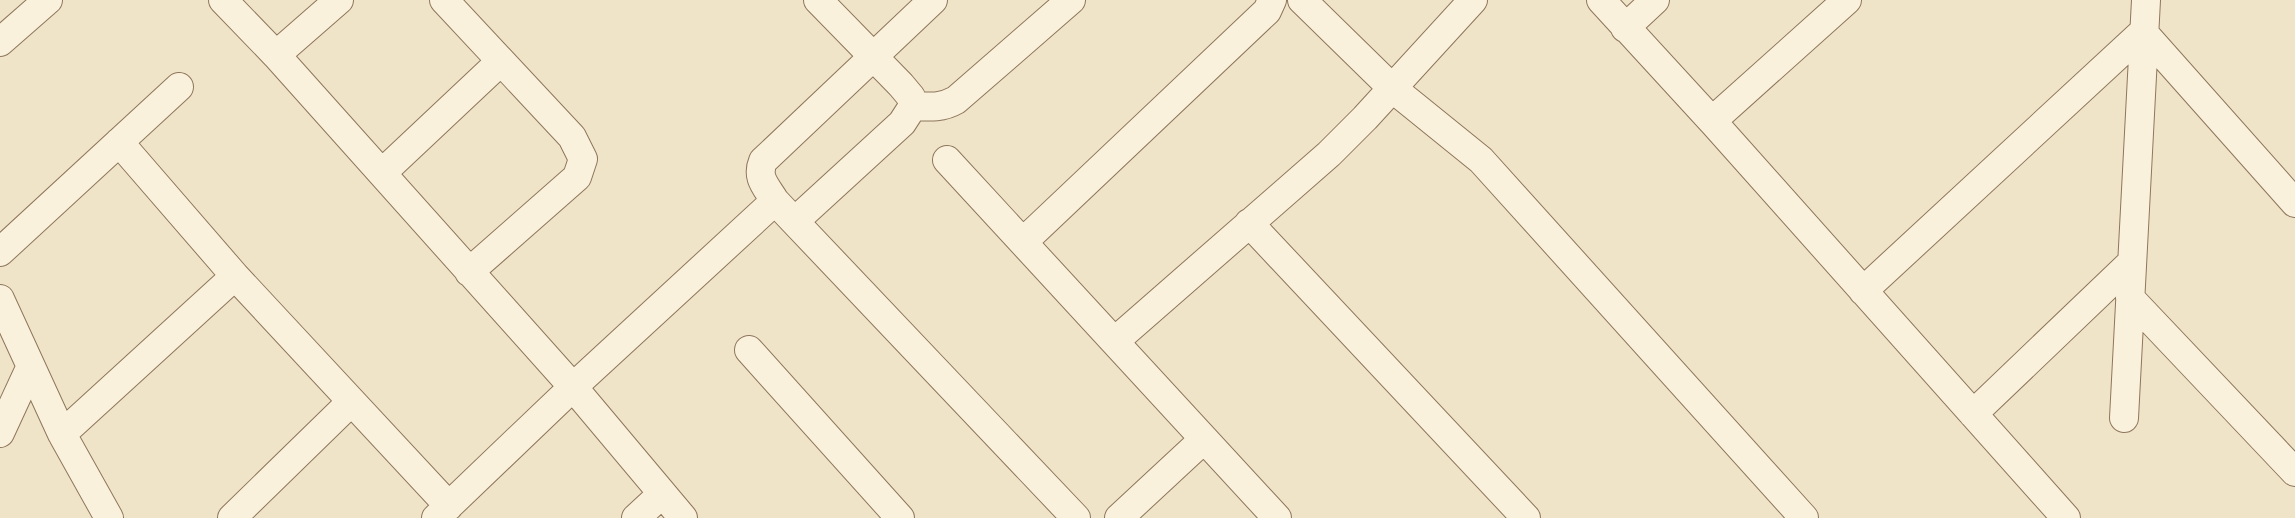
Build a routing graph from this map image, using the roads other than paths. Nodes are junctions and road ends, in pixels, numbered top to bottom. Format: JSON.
{"nodes":[{"id":1,"x":223,"y":0,"type":"edge"},
{"id":2,"x":339,"y":0,"type":"edge"},
{"id":3,"x":444,"y":0,"type":"edge"},
{"id":4,"x":818,"y":0,"type":"edge"},
{"id":5,"x":933,"y":0,"type":"edge"},
{"id":6,"x":1072,"y":0,"type":"edge"},
{"id":7,"x":1272,"y":0,"type":"edge"},
{"id":8,"x":1302,"y":0,"type":"edge"},
{"id":9,"x":1473,"y":0,"type":"edge"},
{"id":10,"x":1601,"y":0,"type":"edge"},
{"id":11,"x":1656,"y":0,"type":"edge"},
{"id":12,"x":1847,"y":0,"type":"edge"},
{"id":13,"x":2146,"y":0,"type":"edge"},
{"id":14,"x":38,"y":4,"type":"edge"},
{"id":15,"x":1625,"y":28,"type":"junction"},
{"id":16,"x":2143,"y":32,"type":"junction"},
{"id":17,"x":0,"y":42,"type":"edge"},
{"id":18,"x":276,"y":55,"type":"junction"},
{"id":19,"x":872,"y":57,"type":"junction"},
{"id":20,"x":500,"y":62,"type":"junction"},
{"id":21,"x":179,"y":87,"type":"dead end"},
{"id":22,"x":1392,"y":88,"type":"junction"},
{"id":23,"x":913,"y":106,"type":"junction"},
{"id":24,"x":1712,"y":121,"type":"junction"},
{"id":25,"x":119,"y":142,"type":"junction"},
{"id":26,"x":947,"y":160,"type":"dead end"},
{"id":27,"x":382,"y":174,"type":"junction"},
{"id":28,"x":775,"y":200,"type":"junction"},
{"id":29,"x":2295,"y":203,"type":"edge"},
{"id":30,"x":795,"y":221,"type":"junction"},
{"id":31,"x":1249,"y":224,"type":"junction"},
{"id":32,"x":1023,"y":242,"type":"junction"},
{"id":33,"x":0,"y":252,"type":"edge"},
{"id":34,"x":2132,"y":262,"type":"junction"},
{"id":35,"x":469,"y":272,"type":"junction"},
{"id":36,"x":235,"y":276,"type":"junction"},
{"id":37,"x":1863,"y":291,"type":"junction"},
{"id":38,"x":2130,"y":298,"type":"junction"},
{"id":39,"x":0,"y":299,"type":"edge"},
{"id":40,"x":1115,"y":341,"type":"junction"},
{"id":41,"x":749,"y":350,"type":"dead end"},
{"id":42,"x":30,"y":368,"type":"junction"},
{"id":43,"x":573,"y":387,"type":"junction"},
{"id":44,"x":351,"y":402,"type":"junction"},
{"id":45,"x":1972,"y":414,"type":"junction"},
{"id":46,"x":2124,"y":418,"type":"dead end"},
{"id":47,"x":0,"y":433,"type":"edge"},
{"id":48,"x":62,"y":434,"type":"junction"},
{"id":49,"x":1203,"y":440,"type":"junction"},
{"id":50,"x":2295,"y":472,"type":"edge"},
{"id":51,"x":662,"y":494,"type":"junction"},
{"id":52,"x":443,"y":512,"type":"edge"},
{"id":53,"x":109,"y":518,"type":"edge"},
{"id":54,"x":232,"y":518,"type":"edge"},
{"id":55,"x":636,"y":518,"type":"edge"},
{"id":56,"x":683,"y":518,"type":"edge"},
{"id":57,"x":900,"y":518,"type":"edge"},
{"id":58,"x":1076,"y":518,"type":"edge"},
{"id":59,"x":1119,"y":518,"type":"edge"},
{"id":60,"x":1276,"y":518,"type":"edge"},
{"id":61,"x":1526,"y":518,"type":"edge"},
{"id":62,"x":1804,"y":518,"type":"edge"},
{"id":63,"x":2066,"y":518,"type":"edge"}],
"edges":[{"from":1,"to":18,"type":"street"},
{"from":2,"to":18,"type":"street"},
{"from":3,"to":20,"type":"street"},
{"from":4,"to":19,"type":"street"},
{"from":5,"to":19,"type":"street"},
{"from":6,"to":23,"type":"street"},
{"from":7,"to":32,"type":"street"},
{"from":8,"to":22,"type":"street"},
{"from":9,"to":22,"type":"street"},
{"from":10,"to":15,"type":"street"},
{"from":11,"to":15,"type":"street"},
{"from":12,"to":24,"type":"street"},
{"from":13,"to":16,"type":"street"},
{"from":14,"to":17,"type":"street"},
{"from":15,"to":24,"type":"street"},
{"from":16,"to":29,"type":"street"},
{"from":16,"to":34,"type":"street"},
{"from":16,"to":37,"type":"street"},
{"from":18,"to":27,"type":"street"},
{"from":19,"to":23,"type":"street"},
{"from":19,"to":28,"type":"street"},
{"from":20,"to":27,"type":"street"},
{"from":20,"to":35,"type":"street"},
{"from":21,"to":25,"type":"street"},
{"from":22,"to":31,"type":"street"},
{"from":22,"to":62,"type":"street"},
{"from":23,"to":30,"type":"street"},
{"from":24,"to":37,"type":"street"},
{"from":25,"to":33,"type":"street"},
{"from":25,"to":36,"type":"street"},
{"from":26,"to":32,"type":"street"},
{"from":27,"to":35,"type":"street"},
{"from":28,"to":30,"type":"street"},
{"from":28,"to":43,"type":"street"},
{"from":30,"to":58,"type":"street"},
{"from":31,"to":40,"type":"street"},
{"from":31,"to":61,"type":"street"},
{"from":32,"to":40,"type":"street"},
{"from":34,"to":38,"type":"street"},
{"from":34,"to":45,"type":"street"},
{"from":35,"to":43,"type":"street"},
{"from":36,"to":44,"type":"street"},
{"from":36,"to":48,"type":"street"},
{"from":37,"to":45,"type":"street"},
{"from":38,"to":46,"type":"street"},
{"from":38,"to":50,"type":"street"},
{"from":39,"to":42,"type":"street"},
{"from":40,"to":49,"type":"street"},
{"from":41,"to":57,"type":"street"},
{"from":42,"to":47,"type":"street"},
{"from":42,"to":48,"type":"street"},
{"from":43,"to":51,"type":"street"},
{"from":43,"to":52,"type":"street"},
{"from":44,"to":52,"type":"street"},
{"from":44,"to":54,"type":"street"},
{"from":45,"to":63,"type":"street"},
{"from":48,"to":53,"type":"street"},
{"from":49,"to":59,"type":"street"},
{"from":49,"to":60,"type":"street"},
{"from":51,"to":55,"type":"street"},
{"from":51,"to":56,"type":"street"}]}
